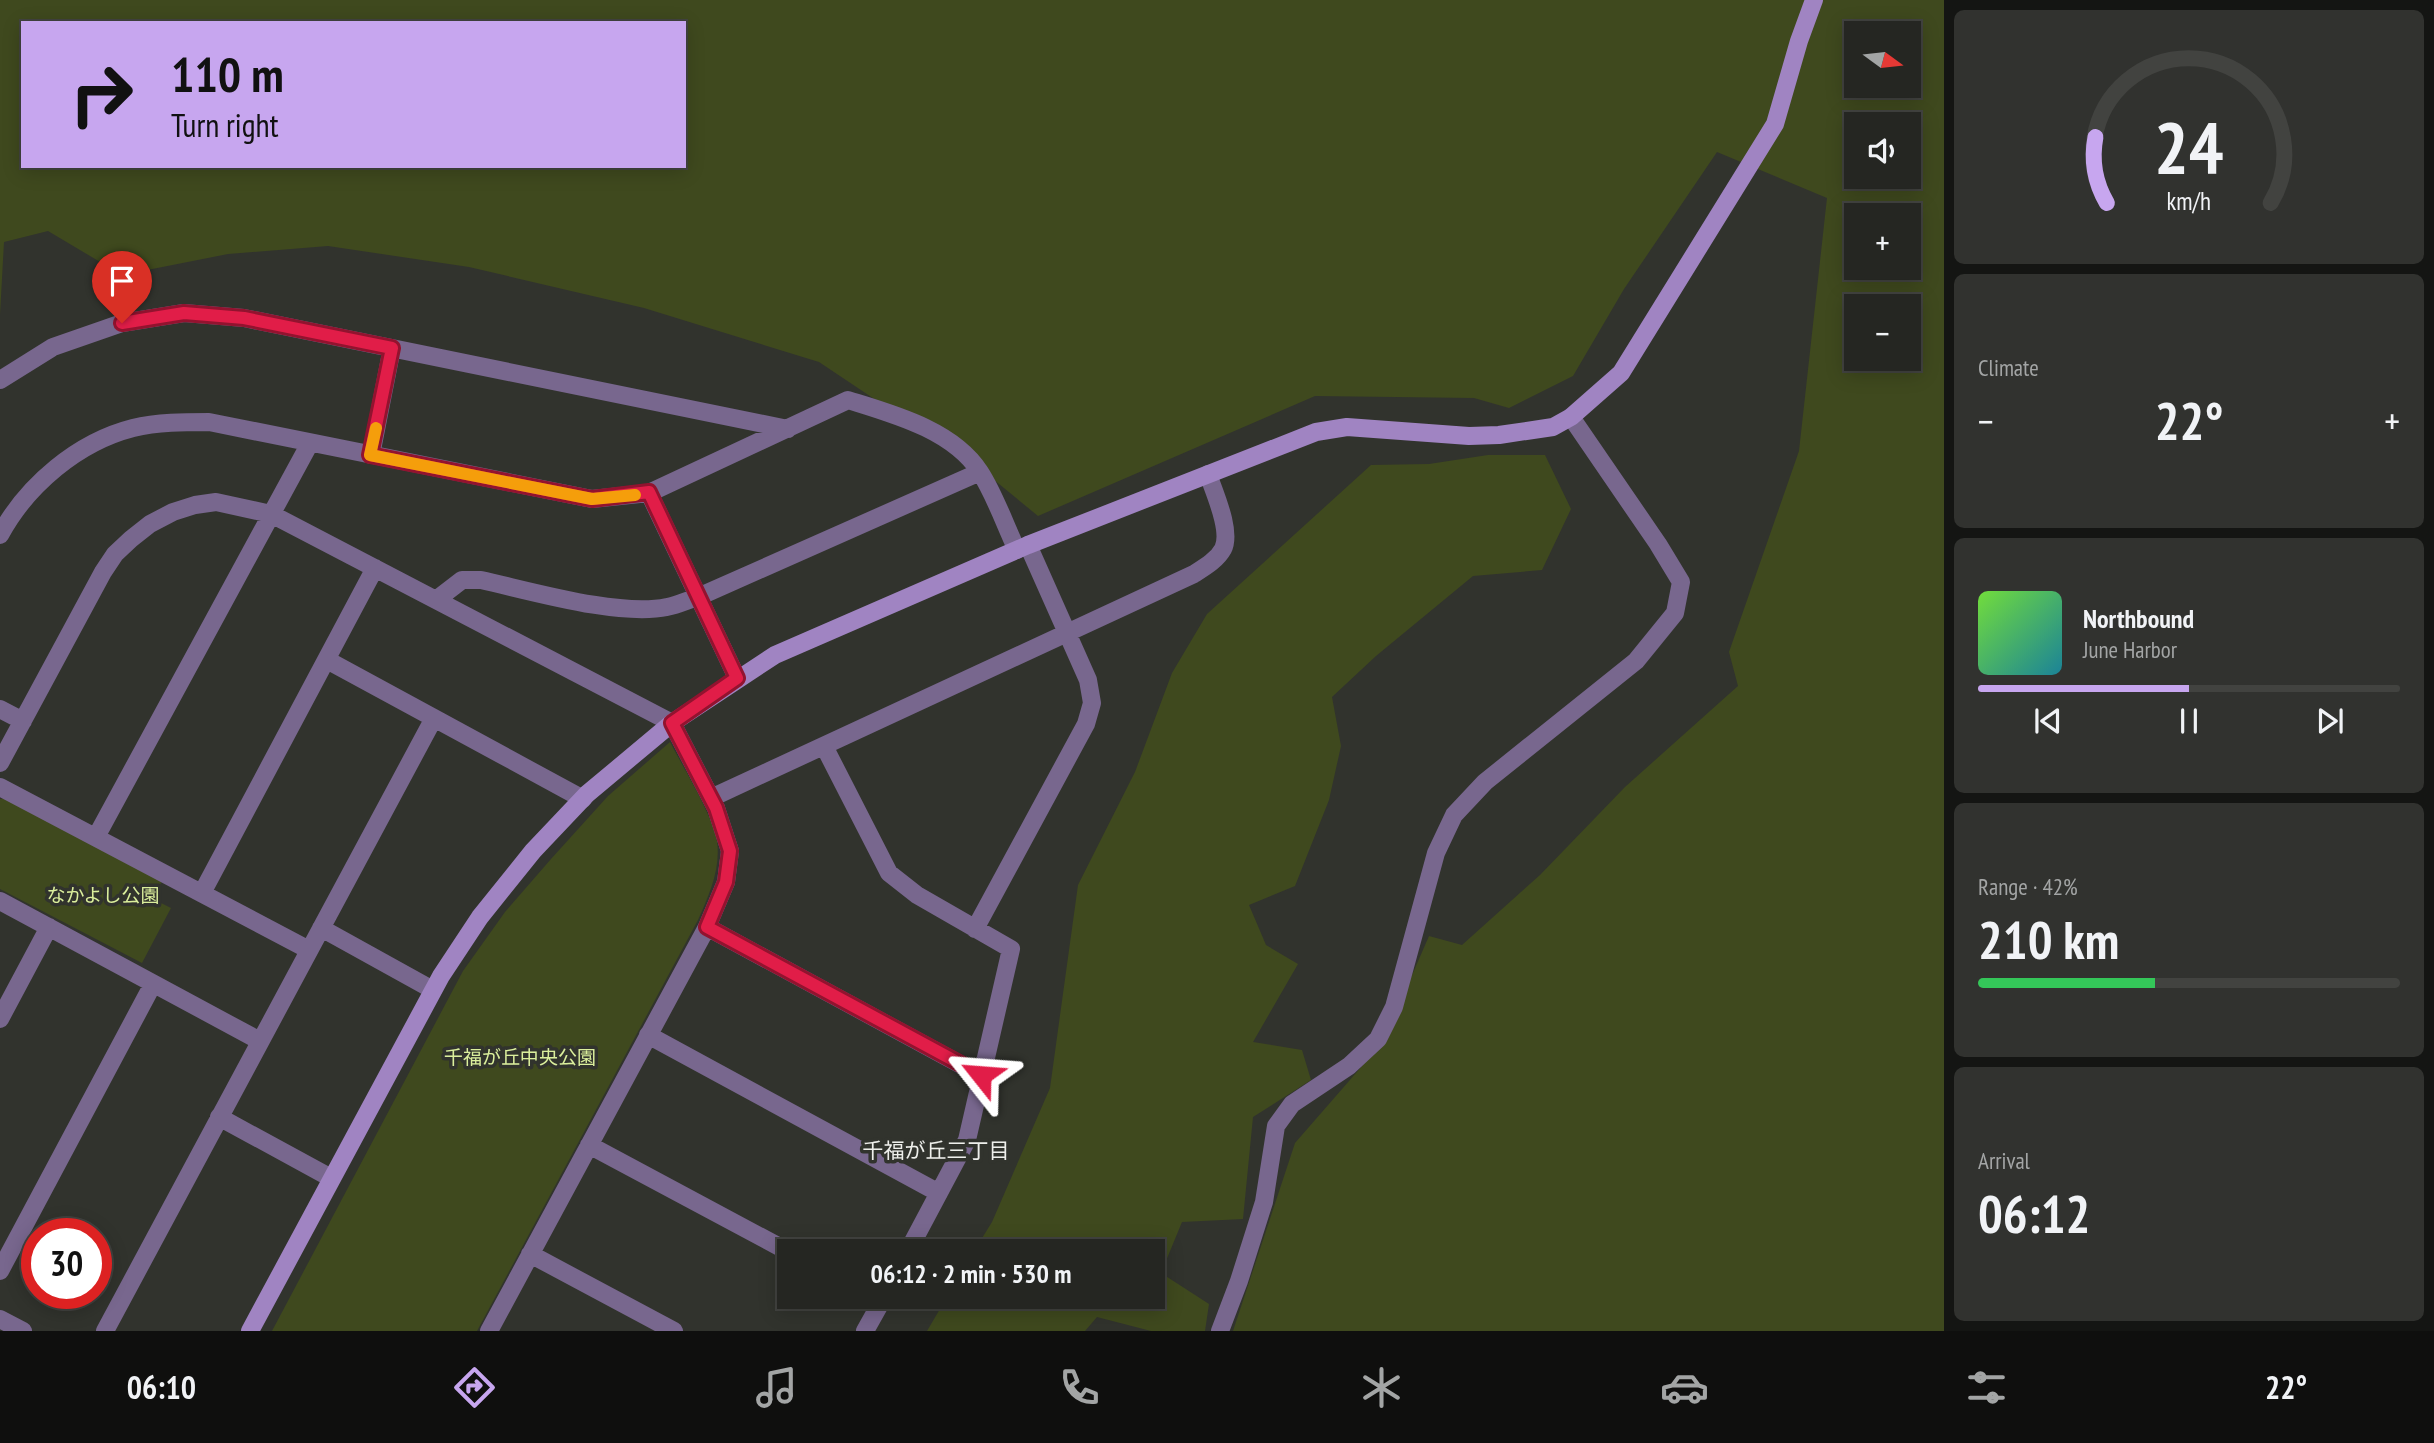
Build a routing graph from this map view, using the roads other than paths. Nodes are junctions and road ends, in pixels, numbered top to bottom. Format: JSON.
{"nodes":[{"id":1,"x":1814,"y":0,"type":"edge"},
{"id":2,"x":392,"y":348,"type":"junction"},
{"id":3,"x":0,"y":380,"type":"edge"},
{"id":4,"x":1571,"y":417,"type":"junction"},
{"id":5,"x":788,"y":429,"type":"junction"},
{"id":6,"x":310,"y":443,"type":"junction"},
{"id":7,"x":370,"y":455,"type":"junction"},
{"id":8,"x":980,"y":472,"type":"junction"},
{"id":9,"x":1208,"y":474,"type":"junction"},
{"id":10,"x":649,"y":492,"type":"junction"},
{"id":11,"x":271,"y":514,"type":"junction"},
{"id":12,"x":0,"y":535,"type":"edge"},
{"id":13,"x":1022,"y":548,"type":"junction"},
{"id":14,"x":375,"y":568,"type":"junction"},
{"id":15,"x":698,"y":597,"type":"junction"},
{"id":16,"x":436,"y":600,"type":"junction"},
{"id":17,"x":1067,"y":634,"type":"junction"},
{"id":18,"x":327,"y":660,"type":"junction"},
{"id":19,"x":737,"y":678,"type":"junction"},
{"id":20,"x":0,"y":709,"type":"edge"},
{"id":21,"x":434,"y":718,"type":"junction"},
{"id":22,"x":23,"y":721,"type":"junction"},
{"id":23,"x":672,"y":723,"type":"junction"},
{"id":24,"x":824,"y":746,"type":"junction"},
{"id":25,"x":0,"y":764,"type":"edge"},
{"id":26,"x":0,"y":787,"type":"edge"},
{"id":27,"x":583,"y":799,"type":"junction"},
{"id":28,"x":711,"y":799,"type":"junction"},
{"id":29,"x":96,"y":837,"type":"junction"},
{"id":30,"x":202,"y":893,"type":"junction"},
{"id":31,"x":0,"y":901,"type":"edge"},
{"id":32,"x":707,"y":927,"type":"junction"},
{"id":33,"x":49,"y":928,"type":"junction"},
{"id":34,"x":321,"y":928,"type":"junction"},
{"id":35,"x":975,"y":929,"type":"junction"},
{"id":36,"x":309,"y":950,"type":"junction"},
{"id":37,"x":153,"y":984,"type":"junction"},
{"id":38,"x":433,"y":990,"type":"junction"},
{"id":39,"x":0,"y":1019,"type":"edge"},
{"id":40,"x":648,"y":1035,"type":"junction"},
{"id":41,"x":260,"y":1041,"type":"junction"},
{"id":42,"x":981,"y":1075,"type":"junction"},
{"id":43,"x":219,"y":1117,"type":"junction"},
{"id":44,"x":589,"y":1145,"type":"junction"},
{"id":45,"x":331,"y":1178,"type":"junction"},
{"id":46,"x":939,"y":1193,"type":"junction"},
{"id":47,"x":914,"y":1239,"type":"edge"},
{"id":48,"x":777,"y":1246,"type":"edge"},
{"id":49,"x":530,"y":1254,"type":"junction"},
{"id":50,"x":0,"y":1271,"type":"edge"},
{"id":51,"x":877,"y":1309,"type":"edge"},
{"id":52,"x":0,"y":1319,"type":"edge"},
{"id":53,"x":23,"y":1331,"type":"edge"},
{"id":54,"x":105,"y":1331,"type":"edge"},
{"id":55,"x":250,"y":1331,"type":"edge"},
{"id":56,"x":489,"y":1331,"type":"edge"},
{"id":57,"x":674,"y":1331,"type":"edge"},
{"id":58,"x":865,"y":1331,"type":"edge"},
{"id":59,"x":1220,"y":1331,"type":"edge"}],
"edges":[{"from":1,"to":4,"type":"street"},
{"from":2,"to":3,"type":"street"},
{"from":2,"to":5,"type":"street"},
{"from":2,"to":7,"type":"street"},
{"from":4,"to":9,"type":"street"},
{"from":4,"to":59,"type":"street"},
{"from":5,"to":8,"type":"street"},
{"from":5,"to":10,"type":"street"},
{"from":6,"to":7,"type":"street"},
{"from":6,"to":11,"type":"street"},
{"from":6,"to":12,"type":"street"},
{"from":7,"to":10,"type":"street"},
{"from":8,"to":13,"type":"street"},
{"from":8,"to":15,"type":"street"},
{"from":9,"to":13,"type":"street"},
{"from":9,"to":17,"type":"street"},
{"from":10,"to":15,"type":"street"},
{"from":11,"to":14,"type":"street"},
{"from":11,"to":22,"type":"street"},
{"from":11,"to":29,"type":"street"},
{"from":13,"to":17,"type":"street"},
{"from":13,"to":19,"type":"street"},
{"from":14,"to":16,"type":"street"},
{"from":14,"to":18,"type":"street"},
{"from":15,"to":16,"type":"street"},
{"from":15,"to":19,"type":"street"},
{"from":16,"to":23,"type":"street"},
{"from":17,"to":24,"type":"street"},
{"from":17,"to":35,"type":"street"},
{"from":18,"to":21,"type":"street"},
{"from":18,"to":30,"type":"street"},
{"from":19,"to":23,"type":"street"},
{"from":20,"to":22,"type":"street"},
{"from":21,"to":27,"type":"street"},
{"from":21,"to":34,"type":"street"},
{"from":22,"to":25,"type":"street"},
{"from":23,"to":27,"type":"street"},
{"from":23,"to":28,"type":"street"},
{"from":24,"to":28,"type":"street"},
{"from":24,"to":35,"type":"street"},
{"from":26,"to":29,"type":"street"},
{"from":27,"to":38,"type":"street"},
{"from":28,"to":32,"type":"street"},
{"from":29,"to":30,"type":"street"},
{"from":30,"to":36,"type":"street"},
{"from":31,"to":33,"type":"street"},
{"from":32,"to":40,"type":"street"},
{"from":32,"to":42,"type":"street"},
{"from":33,"to":37,"type":"street"},
{"from":33,"to":39,"type":"street"},
{"from":34,"to":36,"type":"street"},
{"from":34,"to":38,"type":"street"},
{"from":35,"to":42,"type":"street"},
{"from":36,"to":41,"type":"street"},
{"from":37,"to":41,"type":"street"},
{"from":37,"to":50,"type":"street"},
{"from":38,"to":45,"type":"street"},
{"from":40,"to":44,"type":"street"},
{"from":40,"to":46,"type":"street"},
{"from":41,"to":43,"type":"street"},
{"from":42,"to":46,"type":"street"},
{"from":43,"to":45,"type":"street"},
{"from":43,"to":54,"type":"street"},
{"from":44,"to":48,"type":"street"},
{"from":44,"to":49,"type":"street"},
{"from":45,"to":55,"type":"street"},
{"from":46,"to":47,"type":"street"},
{"from":49,"to":56,"type":"street"},
{"from":49,"to":57,"type":"street"},
{"from":51,"to":58,"type":"street"},
{"from":52,"to":53,"type":"street"}]}
